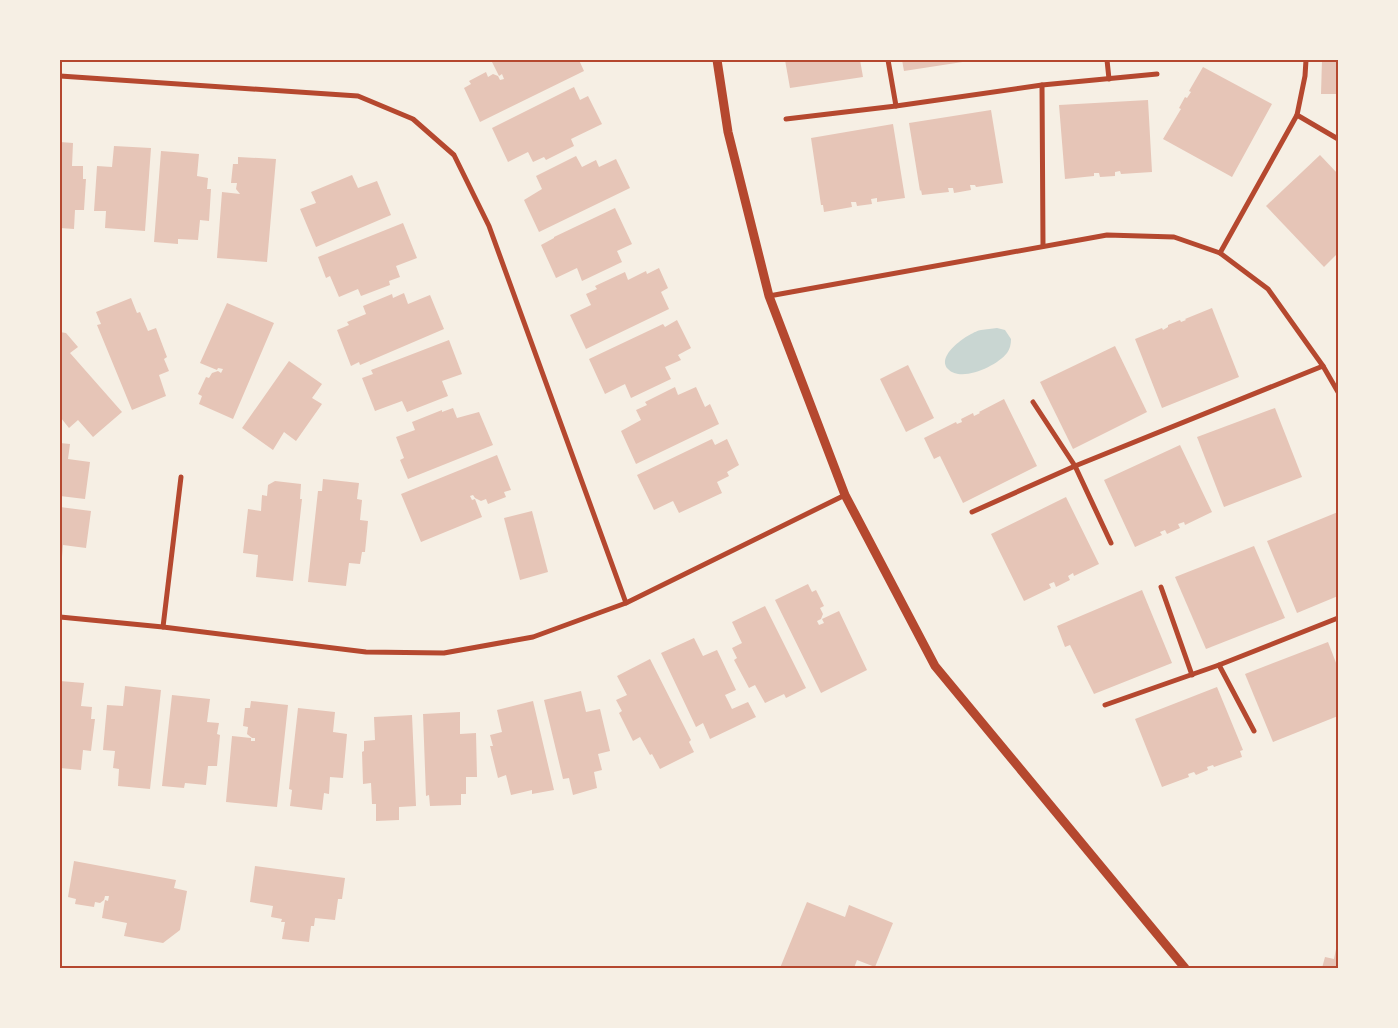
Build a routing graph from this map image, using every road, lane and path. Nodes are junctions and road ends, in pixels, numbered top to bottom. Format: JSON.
{"nodes":[{"id":1,"x":716,"y":60,"type":"edge"},
{"id":2,"x":888,"y":60,"type":"edge"},
{"id":3,"x":1107,"y":60,"type":"edge"},
{"id":4,"x":1306,"y":60,"type":"edge"},
{"id":5,"x":1157,"y":74,"type":"dead end"},
{"id":6,"x":60,"y":76,"type":"edge"},
{"id":7,"x":1110,"y":78,"type":"junction"},
{"id":8,"x":1042,"y":85,"type":"junction"},
{"id":9,"x":896,"y":106,"type":"junction"},
{"id":10,"x":1297,"y":115,"type":"junction"},
{"id":11,"x":786,"y":118,"type":"dead end"},
{"id":12,"x":1338,"y":140,"type":"edge"},
{"id":13,"x":1043,"y":246,"type":"junction"},
{"id":14,"x":1220,"y":253,"type":"junction"},
{"id":15,"x":770,"y":296,"type":"junction"},
{"id":16,"x":1322,"y":366,"type":"junction"},
{"id":17,"x":1335,"y":381,"type":"edge"},
{"id":18,"x":1338,"y":392,"type":"edge"},
{"id":19,"x":1033,"y":402,"type":"dead end"},
{"id":20,"x":1075,"y":466,"type":"junction"},
{"id":21,"x":181,"y":477,"type":"dead end"},
{"id":22,"x":845,"y":495,"type":"junction"},
{"id":23,"x":972,"y":512,"type":"dead end"},
{"id":24,"x":1111,"y":543,"type":"dead end"},
{"id":25,"x":1161,"y":587,"type":"dead end"},
{"id":26,"x":626,"y":603,"type":"junction"},
{"id":27,"x":60,"y":616,"type":"edge"},
{"id":28,"x":1338,"y":618,"type":"edge"},
{"id":29,"x":164,"y":627,"type":"junction"},
{"id":30,"x":1219,"y":665,"type":"junction"},
{"id":31,"x":1192,"y":674,"type":"junction"},
{"id":32,"x":1105,"y":705,"type":"dead end"},
{"id":33,"x":1254,"y":731,"type":"dead end"},
{"id":34,"x":1184,"y":967,"type":"edge"}],
"edges":[{"from":1,"to":15,"type":"street"},
{"from":2,"to":9,"type":"street"},
{"from":3,"to":7,"type":"street"},
{"from":4,"to":10,"type":"street"},
{"from":5,"to":7,"type":"street"},
{"from":6,"to":26,"type":"street"},
{"from":7,"to":8,"type":"street"},
{"from":8,"to":9,"type":"street"},
{"from":8,"to":13,"type":"street"},
{"from":9,"to":11,"type":"street"},
{"from":10,"to":12,"type":"street"},
{"from":10,"to":14,"type":"street"},
{"from":13,"to":14,"type":"street"},
{"from":13,"to":15,"type":"street"},
{"from":14,"to":16,"type":"street"},
{"from":15,"to":22,"type":"street"},
{"from":16,"to":17,"type":"street"},
{"from":16,"to":20,"type":"street"},
{"from":17,"to":18,"type":"street"},
{"from":19,"to":20,"type":"street"},
{"from":20,"to":23,"type":"street"},
{"from":20,"to":24,"type":"street"},
{"from":21,"to":29,"type":"street"},
{"from":22,"to":26,"type":"street"},
{"from":22,"to":34,"type":"street"},
{"from":25,"to":31,"type":"street"},
{"from":26,"to":29,"type":"street"},
{"from":27,"to":29,"type":"street"},
{"from":28,"to":30,"type":"street"},
{"from":30,"to":31,"type":"street"},
{"from":30,"to":33,"type":"street"},
{"from":31,"to":32,"type":"street"}]}
